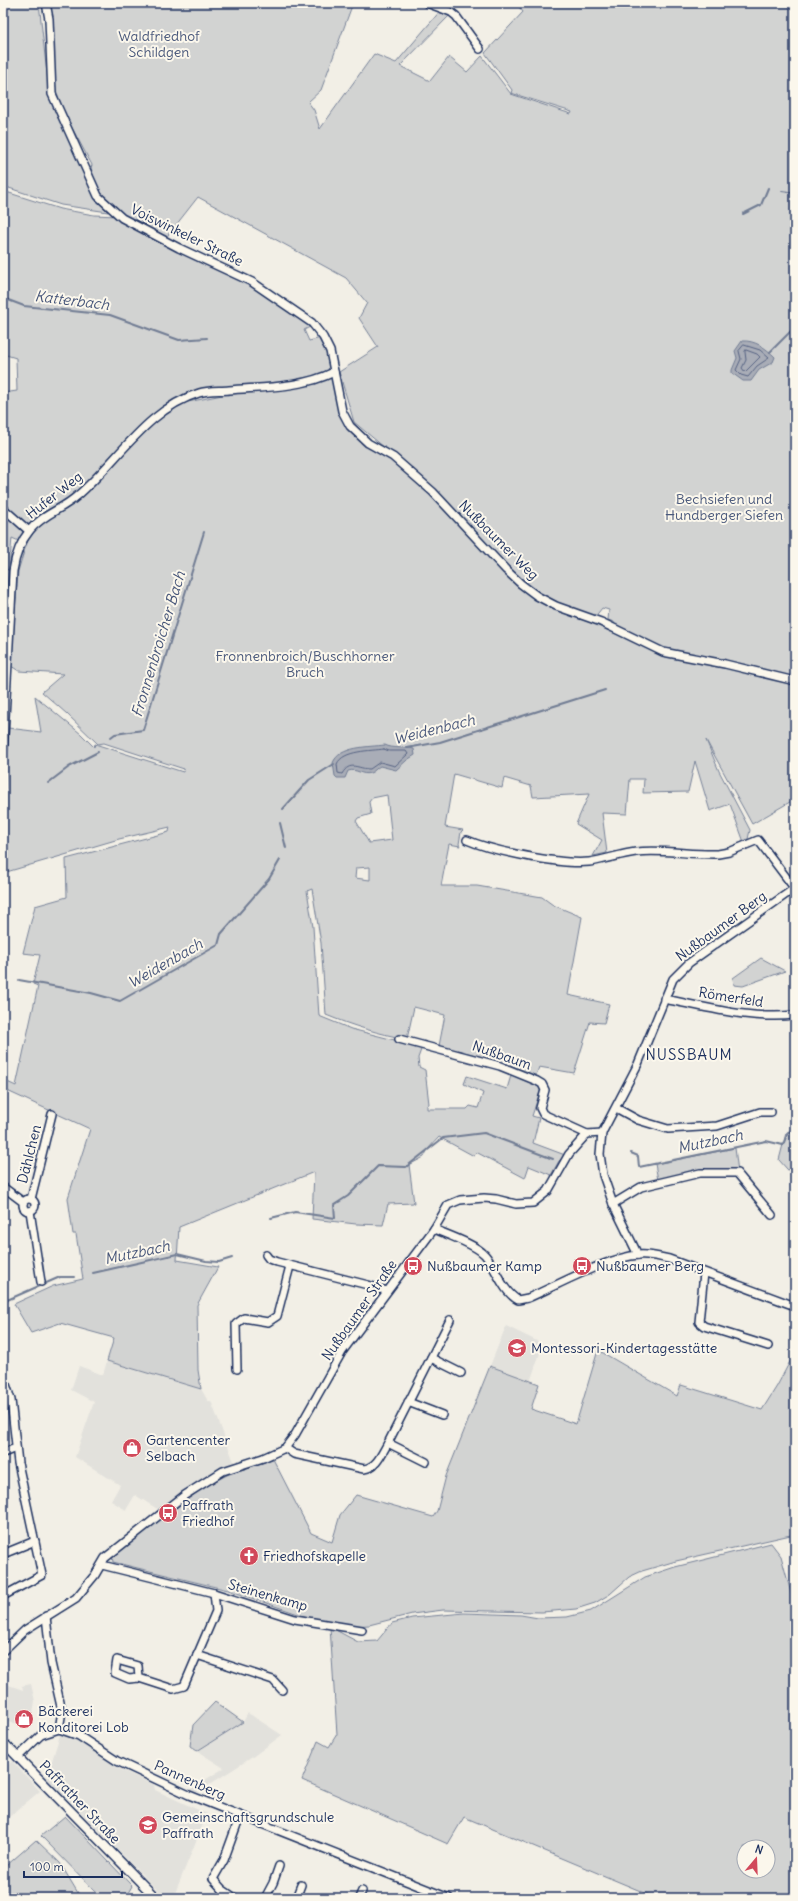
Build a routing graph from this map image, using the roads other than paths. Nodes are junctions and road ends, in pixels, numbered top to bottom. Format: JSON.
{"nodes":[{"id":1,"x":46,"y":3,"type":"edge"},
{"id":2,"x":427,"y":3,"type":"edge"},
{"id":3,"x":480,"y":49,"type":"dead end"},
{"id":4,"x":334,"y":372,"type":"junction"},
{"id":5,"x":3,"y":508,"type":"edge"},
{"id":6,"x":29,"y":531,"type":"junction"},
{"id":7,"x":5,"y":666,"type":"edge"},
{"id":8,"x":795,"y":680,"type":"edge"},
{"id":9,"x":3,"y":754,"type":"edge"},
{"id":10,"x":466,"y":840,"type":"dead end"},
{"id":11,"x":795,"y":889,"type":"edge"},
{"id":12,"x":664,"y":999,"type":"junction"},
{"id":13,"x":795,"y":1015,"type":"edge"},
{"id":14,"x":399,"y":1039,"type":"dead end"},
{"id":15,"x":616,"y":1108,"type":"junction"},
{"id":16,"x":771,"y":1112,"type":"dead end"},
{"id":17,"x":52,"y":1114,"type":"dead end"},
{"id":18,"x":602,"y":1133,"type":"junction"},
{"id":19,"x":587,"y":1134,"type":"junction"},
{"id":20,"x":3,"y":1187,"type":"edge"},
{"id":21,"x":31,"y":1199,"type":"junction"},
{"id":22,"x":23,"y":1202,"type":"junction"},
{"id":23,"x":613,"y":1204,"type":"junction"},
{"id":24,"x":30,"y":1211,"type":"junction"},
{"id":25,"x":772,"y":1215,"type":"dead end"},
{"id":26,"x":434,"y":1229,"type":"junction"},
{"id":27,"x":266,"y":1255,"type":"dead end"},
{"id":28,"x":638,"y":1255,"type":"junction"},
{"id":29,"x":290,"y":1266,"type":"junction"},
{"id":30,"x":704,"y":1273,"type":"junction"},
{"id":31,"x":41,"y":1282,"type":"dead end"},
{"id":32,"x":387,"y":1291,"type":"junction"},
{"id":33,"x":795,"y":1306,"type":"edge"},
{"id":34,"x":450,"y":1320,"type":"dead end"},
{"id":35,"x":768,"y":1346,"type":"dead end"},
{"id":36,"x":431,"y":1358,"type":"junction"},
{"id":37,"x":236,"y":1369,"type":"dead end"},
{"id":38,"x":461,"y":1373,"type":"dead end"},
{"id":39,"x":3,"y":1375,"type":"edge"},
{"id":40,"x":408,"y":1402,"type":"junction"},
{"id":41,"x":442,"y":1416,"type":"dead end"},
{"id":42,"x":388,"y":1444,"type":"junction"},
{"id":43,"x":16,"y":1448,"type":"junction"},
{"id":44,"x":285,"y":1448,"type":"junction"},
{"id":45,"x":3,"y":1453,"type":"edge"},
{"id":46,"x":426,"y":1462,"type":"dead end"},
{"id":47,"x":35,"y":1541,"type":"junction"},
{"id":48,"x":3,"y":1554,"type":"edge"},
{"id":49,"x":102,"y":1565,"type":"junction"},
{"id":50,"x":214,"y":1593,"type":"junction"},
{"id":51,"x":3,"y":1596,"type":"edge"},
{"id":52,"x":46,"y":1616,"type":"junction"},
{"id":53,"x":362,"y":1630,"type":"dead end"},
{"id":54,"x":3,"y":1651,"type":"edge"},
{"id":55,"x":197,"y":1655,"type":"junction"},
{"id":56,"x":139,"y":1678,"type":"dead end"},
{"id":57,"x":282,"y":1690,"type":"dead end"},
{"id":58,"x":59,"y":1729,"type":"junction"},
{"id":59,"x":3,"y":1742,"type":"edge"},
{"id":60,"x":18,"y":1757,"type":"junction"},
{"id":61,"x":240,"y":1816,"type":"junction"},
{"id":62,"x":279,"y":1866,"type":"dead end"},
{"id":63,"x":301,"y":1886,"type":"dead end"},
{"id":64,"x":156,"y":1898,"type":"edge"},
{"id":65,"x":235,"y":1898,"type":"edge"},
{"id":66,"x":265,"y":1898,"type":"edge"},
{"id":67,"x":296,"y":1898,"type":"edge"},
{"id":68,"x":449,"y":1898,"type":"edge"}],
"edges":[{"from":1,"to":4,"type":"street","name":"Voiswinkeler Straße"},
{"from":2,"to":3,"type":"street"},
{"from":4,"to":6,"type":"street","name":"Hufer Weg"},
{"from":4,"to":8,"type":"street","name":"Nußbaumer Weg"},
{"from":5,"to":6,"type":"street"},
{"from":6,"to":7,"type":"street","name":"Hufer Weg"},
{"from":7,"to":9,"type":"street","name":"Hufer Weg"},
{"from":10,"to":11,"type":"street"},
{"from":11,"to":12,"type":"street","name":"Nußbaumer Berg"},
{"from":12,"to":13,"type":"street","name":"Römerfeld"},
{"from":12,"to":15,"type":"street","name":"Nußbaumer Berg"},
{"from":14,"to":19,"type":"street","name":"Nußbaum"},
{"from":15,"to":16,"type":"street"},
{"from":15,"to":18,"type":"street","name":"Nußbaumer Berg"},
{"from":17,"to":21,"type":"street","name":"Dählchen"},
{"from":18,"to":19,"type":"street"},
{"from":18,"to":23,"type":"street","name":"Nußbaumer Berg"},
{"from":19,"to":26,"type":"street","name":"Nußbaumer Straße"},
{"from":20,"to":22,"type":"street","name":"Dählchen"},
{"from":21,"to":22,"type":"street","name":"Dählchen"},
{"from":21,"to":24,"type":"street","name":"Dählchen"},
{"from":22,"to":24,"type":"street","name":"Dählchen"},
{"from":23,"to":25,"type":"street"},
{"from":23,"to":28,"type":"street","name":"Nußbaumer Berg"},
{"from":24,"to":31,"type":"street","name":"Dählchen"},
{"from":26,"to":28,"type":"street"},
{"from":26,"to":32,"type":"street","name":"Nußbaumer Straße"},
{"from":27,"to":29,"type":"street"},
{"from":28,"to":30,"type":"street"},
{"from":29,"to":32,"type":"street"},
{"from":29,"to":37,"type":"street"},
{"from":30,"to":33,"type":"street"},
{"from":30,"to":35,"type":"street"},
{"from":32,"to":44,"type":"street","name":"Nußbaumer Straße"},
{"from":34,"to":36,"type":"street"},
{"from":36,"to":38,"type":"street"},
{"from":36,"to":40,"type":"street"},
{"from":39,"to":43,"type":"street"},
{"from":40,"to":41,"type":"street"},
{"from":40,"to":42,"type":"street"},
{"from":42,"to":44,"type":"street"},
{"from":42,"to":46,"type":"street"},
{"from":43,"to":45,"type":"street"},
{"from":43,"to":47,"type":"street"},
{"from":44,"to":49,"type":"street"},
{"from":47,"to":48,"type":"street"},
{"from":47,"to":51,"type":"street"},
{"from":49,"to":50,"type":"street","name":"Steinenkamp"},
{"from":49,"to":52,"type":"street"},
{"from":50,"to":53,"type":"street","name":"Steinenkamp"},
{"from":50,"to":55,"type":"street","name":"Steinenkamp"},
{"from":52,"to":54,"type":"street"},
{"from":52,"to":58,"type":"street"},
{"from":55,"to":56,"type":"street","name":"Steinenkamp"},
{"from":55,"to":57,"type":"street"},
{"from":58,"to":60,"type":"street"},
{"from":58,"to":61,"type":"street","name":"Pannenberg"},
{"from":59,"to":60,"type":"main road","name":"Paffrather Straße"},
{"from":60,"to":64,"type":"main road","name":"Paffrather Straße"},
{"from":61,"to":65,"type":"street"},
{"from":61,"to":68,"type":"street","name":"Pannenberg"},
{"from":62,"to":66,"type":"street"},
{"from":63,"to":67,"type":"street"}]}
